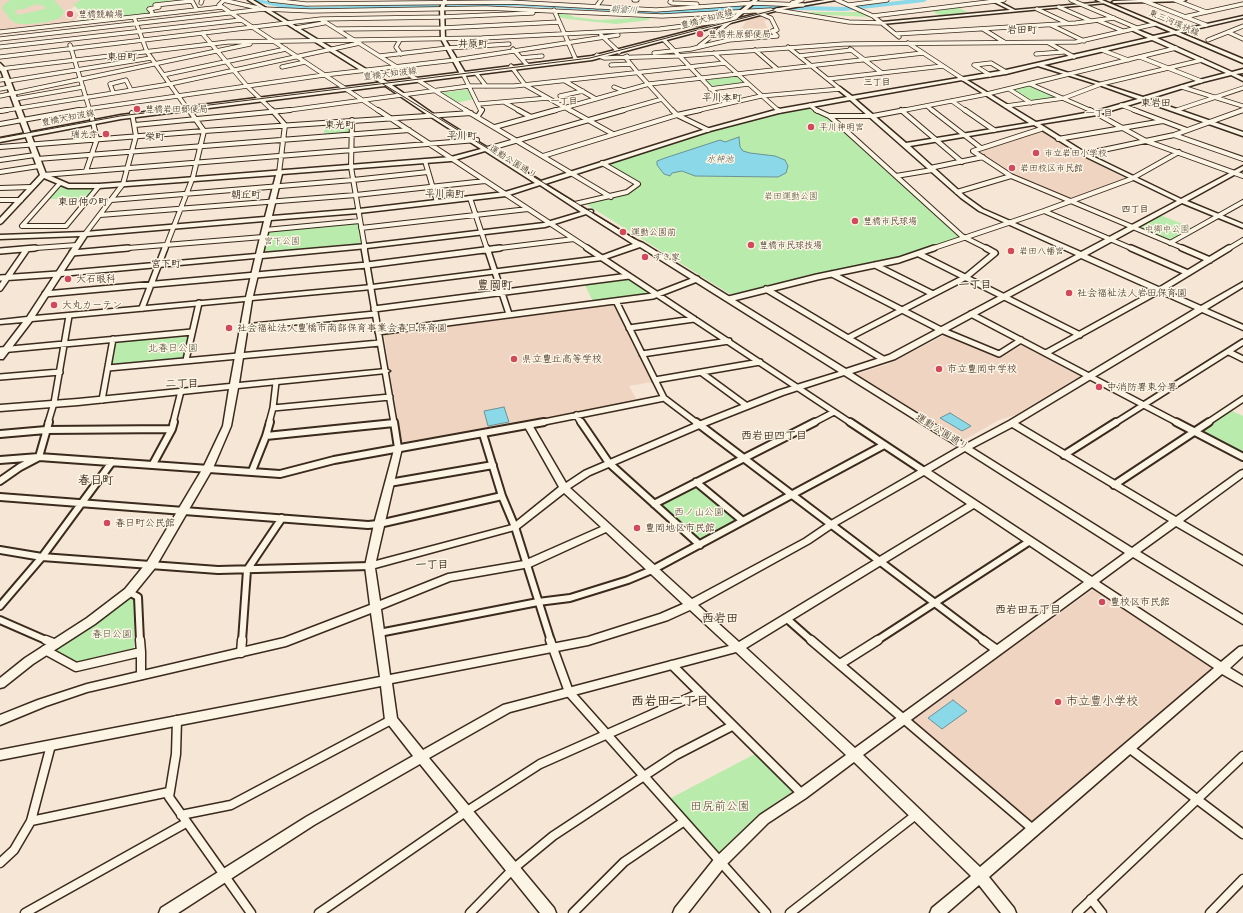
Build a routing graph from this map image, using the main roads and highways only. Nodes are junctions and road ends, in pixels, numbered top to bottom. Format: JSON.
{"nodes":[{"id":1,"x":836,"y":0,"type":"edge"},
{"id":2,"x":1098,"y":0,"type":"edge"},
{"id":3,"x":1109,"y":2,"type":"edge"},
{"id":4,"x":802,"y":4,"type":"edge"},
{"id":5,"x":778,"y":10,"type":"junction"},
{"id":6,"x":760,"y":13,"type":"junction"},
{"id":7,"x":730,"y":21,"type":"junction"},
{"id":8,"x":618,"y":51,"type":"junction"},
{"id":9,"x":1243,"y":56,"type":"edge"},
{"id":10,"x":1243,"y":61,"type":"edge"},
{"id":11,"x":512,"y":67,"type":"junction"},
{"id":12,"x":462,"y":74,"type":"junction"},
{"id":13,"x":0,"y":138,"type":"edge"}],
"edges":[{"from":1,"to":4,"type":"main road","name":"豊橋大知波線"},
{"from":2,"to":3,"type":"main road","name":"東三河環状線"},
{"from":3,"to":9,"type":"main road","name":"東三河環状線"},
{"from":3,"to":10,"type":"main road","name":"東三河環状線"},
{"from":4,"to":5,"type":"main road","name":"豊橋大知波線"},
{"from":5,"to":6,"type":"main road","name":"豊橋大知波線"},
{"from":5,"to":6,"type":"main road","name":"豊橋大知波線"},
{"from":6,"to":7,"type":"main road","name":"豊橋大知波線"},
{"from":7,"to":8,"type":"main road","name":"豊橋大知波線"},
{"from":7,"to":8,"type":"main road","name":"豊橋大知波線"},
{"from":8,"to":11,"type":"main road","name":"豊橋大知波線"},
{"from":11,"to":12,"type":"main road","name":"豊橋大知波線"},
{"from":11,"to":12,"type":"main road","name":"豊橋大知波線"},
{"from":12,"to":13,"type":"main road","name":"豊橋大知波線"}]}
